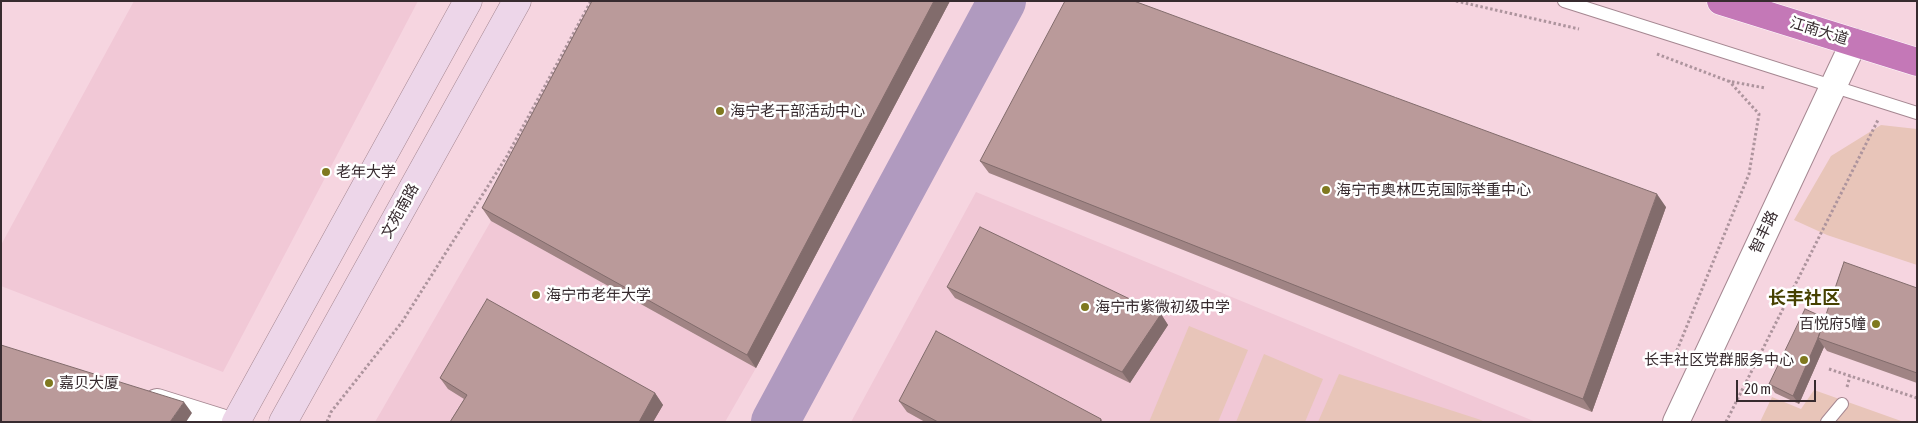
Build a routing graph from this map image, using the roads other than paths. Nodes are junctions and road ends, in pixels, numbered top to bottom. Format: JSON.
{"nodes":[{"id":1,"x":468,"y":1,"type":"edge"},
{"id":2,"x":517,"y":1,"type":"edge"},
{"id":3,"x":1564,"y":1,"type":"edge"},
{"id":4,"x":1721,"y":1,"type":"edge"},
{"id":5,"x":1854,"y":42,"type":"junction"},
{"id":6,"x":1917,"y":62,"type":"edge"},
{"id":7,"x":1832,"y":86,"type":"junction"},
{"id":8,"x":1917,"y":113,"type":"edge"},
{"id":9,"x":135,"y":395,"type":"edge"},
{"id":10,"x":1842,"y":404,"type":"dead end"},
{"id":11,"x":221,"y":422,"type":"edge"},
{"id":12,"x":236,"y":422,"type":"edge"},
{"id":13,"x":283,"y":422,"type":"edge"},
{"id":14,"x":1676,"y":422,"type":"edge"},
{"id":15,"x":1827,"y":422,"type":"edge"}],
"edges":[{"from":1,"to":12,"type":"main road"},
{"from":2,"to":13,"type":"main road","name":"文苑南路"},
{"from":3,"to":7,"type":"lane"},
{"from":4,"to":5,"type":"highway","name":"江南大道"},
{"from":5,"to":6,"type":"highway","name":"江南大道"},
{"from":5,"to":7,"type":"street","name":"智丰路"},
{"from":7,"to":8,"type":"lane"},
{"from":7,"to":14,"type":"street","name":"智丰路"},
{"from":9,"to":11,"type":"street"},
{"from":10,"to":15,"type":"lane"}]}
